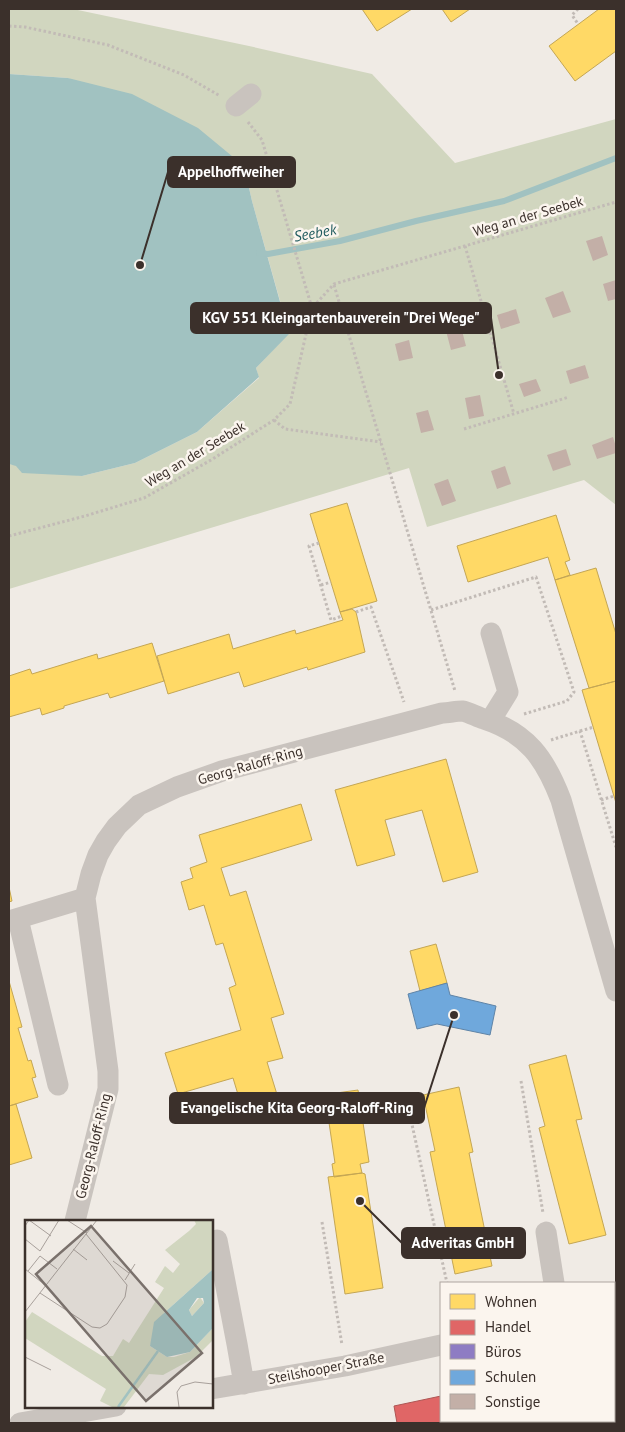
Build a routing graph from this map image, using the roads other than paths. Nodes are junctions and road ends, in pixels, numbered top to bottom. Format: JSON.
{"nodes":[{"id":1,"x":491,"y":633,"type":"dead end"},
{"id":2,"x":493,"y":722,"type":"junction"},
{"id":3,"x":85,"y":898,"type":"junction"},
{"id":4,"x":13,"y":920,"type":"edge"},
{"id":5,"x":616,"y":991,"type":"edge"},
{"id":6,"x":58,"y":1085,"type":"dead end"},
{"id":7,"x":74,"y":1220,"type":"edge"},
{"id":8,"x":546,"y":1232,"type":"road end"},
{"id":9,"x":217,"y":1240,"type":"dead end"},
{"id":10,"x":554,"y":1282,"type":"edge"},
{"id":11,"x":440,"y":1345,"type":"edge"},
{"id":12,"x":244,"y":1384,"type":"junction"},
{"id":13,"x":212,"y":1389,"type":"edge"},
{"id":14,"x":110,"y":1407,"type":"edge"},
{"id":15,"x":71,"y":1414,"type":"edge"},
{"id":16,"x":20,"y":1423,"type":"edge"}],
"edges":[{"from":1,"to":2,"type":"street"},
{"from":2,"to":3,"type":"street","name":"Georg-Raloff-Ring"},
{"from":2,"to":5,"type":"street","name":"Georg-Raloff-Ring"},
{"from":3,"to":4,"type":"street"},
{"from":3,"to":7,"type":"street","name":"Georg-Raloff-Ring"},
{"from":4,"to":6,"type":"street"},
{"from":8,"to":10,"type":"street"},
{"from":9,"to":12,"type":"street"},
{"from":11,"to":12,"type":"street","name":"Steilshooper Straße"},
{"from":12,"to":13,"type":"street","name":"Steilshooper Straße"},
{"from":14,"to":15,"type":"street"},
{"from":15,"to":16,"type":"street"}]}
